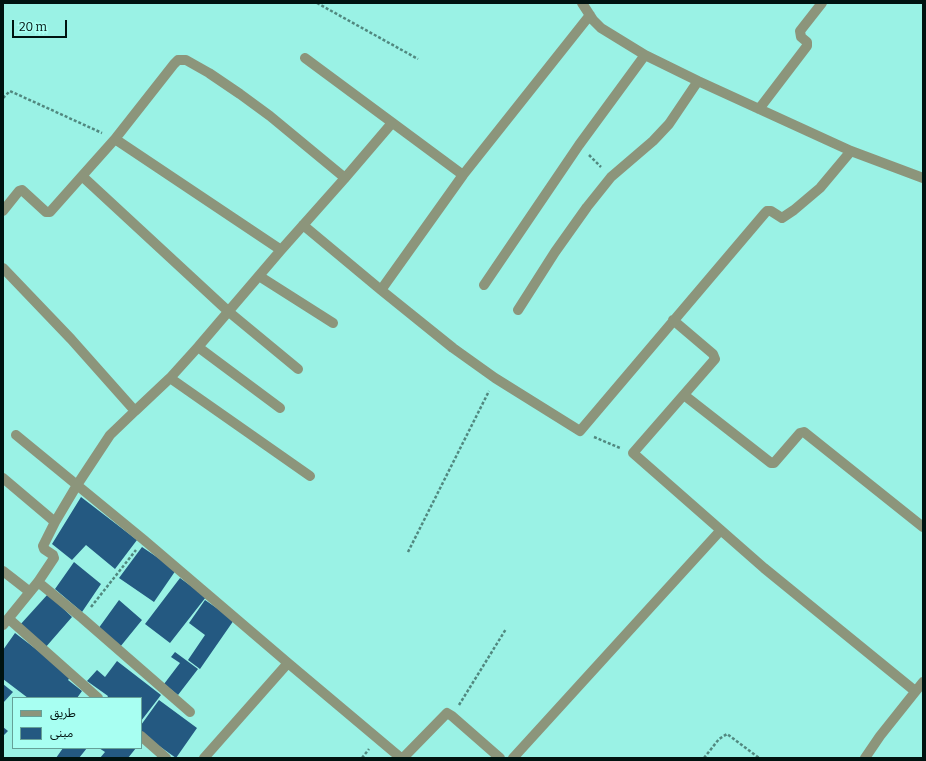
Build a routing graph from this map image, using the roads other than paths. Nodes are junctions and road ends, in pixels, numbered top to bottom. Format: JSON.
{"nodes":[{"id":1,"x":582,"y":3,"type":"edge"},
{"id":2,"x":822,"y":3,"type":"edge"},
{"id":3,"x":590,"y":15,"type":"junction"},
{"id":4,"x":645,"y":55,"type":"junction"},
{"id":5,"x":305,"y":58,"type":"dead end"},
{"id":6,"x":698,"y":81,"type":"junction"},
{"id":7,"x":758,"y":109,"type":"junction"},
{"id":8,"x":392,"y":123,"type":"junction"},
{"id":9,"x":115,"y":139,"type":"junction"},
{"id":10,"x":851,"y":151,"type":"junction"},
{"id":11,"x":463,"y":175,"type":"junction"},
{"id":12,"x":82,"y":176,"type":"junction"},
{"id":13,"x":345,"y":178,"type":"junction"},
{"id":14,"x":923,"y":178,"type":"edge"},
{"id":15,"x":3,"y":211,"type":"edge"},
{"id":16,"x":303,"y":225,"type":"junction"},
{"id":17,"x":281,"y":250,"type":"junction"},
{"id":18,"x":3,"y":268,"type":"edge"},
{"id":19,"x":259,"y":276,"type":"junction"},
{"id":20,"x":484,"y":286,"type":"dead end"},
{"id":21,"x":381,"y":290,"type":"junction"},
{"id":22,"x":518,"y":310,"type":"dead end"},
{"id":23,"x":229,"y":312,"type":"junction"},
{"id":24,"x":674,"y":320,"type":"junction"},
{"id":25,"x":333,"y":323,"type":"dead end"},
{"id":26,"x":198,"y":347,"type":"junction"},
{"id":27,"x":298,"y":369,"type":"dead end"},
{"id":28,"x":170,"y":378,"type":"junction"},
{"id":29,"x":684,"y":395,"type":"junction"},
{"id":30,"x":280,"y":408,"type":"dead end"},
{"id":31,"x":135,"y":411,"type":"junction"},
{"id":32,"x":16,"y":435,"type":"dead end"},
{"id":33,"x":310,"y":476,"type":"dead end"},
{"id":34,"x":3,"y":478,"type":"edge"},
{"id":35,"x":77,"y":485,"type":"junction"},
{"id":36,"x":55,"y":522,"type":"junction"},
{"id":37,"x":923,"y":527,"type":"edge"},
{"id":38,"x":720,"y":531,"type":"junction"},
{"id":39,"x":3,"y":571,"type":"edge"},
{"id":40,"x":38,"y":582,"type":"junction"},
{"id":41,"x":30,"y":592,"type":"junction"},
{"id":42,"x":6,"y":622,"type":"edge"},
{"id":43,"x":288,"y":663,"type":"junction"},
{"id":44,"x":923,"y":682,"type":"edge"},
{"id":45,"x":915,"y":691,"type":"junction"},
{"id":46,"x":97,"y":697,"type":"edge"},
{"id":47,"x":190,"y":712,"type":"dead end"},
{"id":48,"x":142,"y":737,"type":"edge"},
{"id":49,"x":166,"y":758,"type":"edge"},
{"id":50,"x":204,"y":758,"type":"edge"},
{"id":51,"x":402,"y":758,"type":"edge"},
{"id":52,"x":500,"y":758,"type":"edge"},
{"id":53,"x":513,"y":758,"type":"edge"},
{"id":54,"x":865,"y":758,"type":"edge"}],
"edges":[{"from":1,"to":3,"type":"street"},
{"from":2,"to":7,"type":"street"},
{"from":3,"to":4,"type":"street"},
{"from":3,"to":11,"type":"street"},
{"from":4,"to":6,"type":"street"},
{"from":4,"to":20,"type":"street"},
{"from":5,"to":8,"type":"street"},
{"from":6,"to":7,"type":"street"},
{"from":6,"to":22,"type":"street"},
{"from":7,"to":10,"type":"street"},
{"from":8,"to":11,"type":"street"},
{"from":8,"to":13,"type":"street"},
{"from":9,"to":12,"type":"street"},
{"from":9,"to":13,"type":"street"},
{"from":9,"to":17,"type":"street"},
{"from":10,"to":14,"type":"street"},
{"from":10,"to":24,"type":"street"},
{"from":11,"to":21,"type":"street"},
{"from":12,"to":15,"type":"street"},
{"from":12,"to":23,"type":"street"},
{"from":13,"to":16,"type":"street"},
{"from":16,"to":17,"type":"street"},
{"from":16,"to":21,"type":"street"},
{"from":17,"to":19,"type":"street"},
{"from":18,"to":31,"type":"street"},
{"from":19,"to":23,"type":"street"},
{"from":19,"to":25,"type":"street"},
{"from":21,"to":24,"type":"street"},
{"from":23,"to":26,"type":"street"},
{"from":23,"to":27,"type":"street"},
{"from":24,"to":29,"type":"street"},
{"from":26,"to":28,"type":"street"},
{"from":26,"to":30,"type":"street"},
{"from":28,"to":31,"type":"street"},
{"from":28,"to":33,"type":"street"},
{"from":29,"to":37,"type":"street"},
{"from":29,"to":38,"type":"street"},
{"from":31,"to":35,"type":"street"},
{"from":32,"to":35,"type":"street"},
{"from":34,"to":36,"type":"street"},
{"from":35,"to":36,"type":"street"},
{"from":35,"to":43,"type":"street"},
{"from":36,"to":40,"type":"street"},
{"from":38,"to":45,"type":"street"},
{"from":38,"to":53,"type":"street"},
{"from":39,"to":41,"type":"street"},
{"from":40,"to":41,"type":"street"},
{"from":40,"to":47,"type":"street"},
{"from":41,"to":42,"type":"street"},
{"from":42,"to":46,"type":"street"},
{"from":43,"to":50,"type":"street"},
{"from":43,"to":51,"type":"street"},
{"from":44,"to":45,"type":"street"},
{"from":45,"to":54,"type":"street"},
{"from":48,"to":49,"type":"street"},
{"from":51,"to":52,"type":"street"}]}
